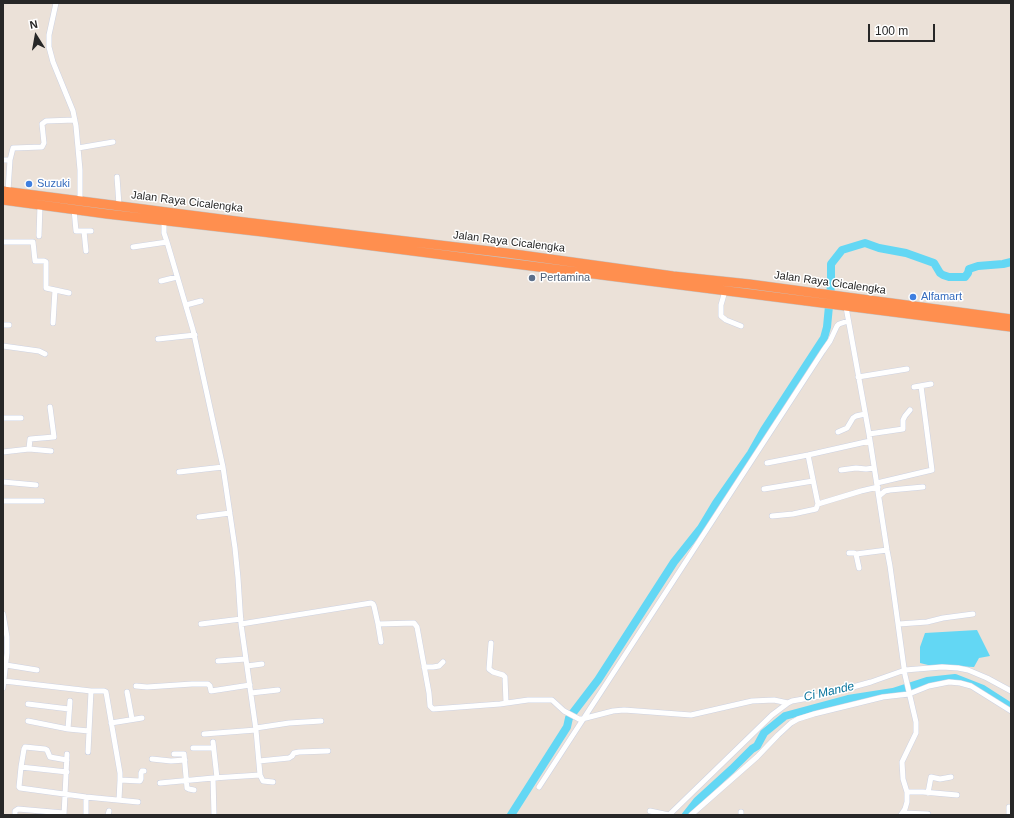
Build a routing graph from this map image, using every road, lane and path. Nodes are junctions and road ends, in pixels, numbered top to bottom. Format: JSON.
{"nodes":[{"id":1,"x":56,"y":3,"type":"edge"},
{"id":2,"x":75,"y":120,"type":"junction"},
{"id":3,"x":113,"y":142,"type":"dead end"},
{"id":4,"x":78,"y":148,"type":"junction"},
{"id":5,"x":3,"y":160,"type":"edge"},
{"id":6,"x":10,"y":160,"type":"junction"},
{"id":7,"x":117,"y":177,"type":"dead end"},
{"id":8,"x":5,"y":191,"type":"edge"},
{"id":9,"x":3,"y":200,"type":"edge"},
{"id":10,"x":80,"y":200,"type":"junction"},
{"id":11,"x":109,"y":204,"type":"junction"},
{"id":12,"x":40,"y":205,"type":"junction"},
{"id":13,"x":119,"y":205,"type":"junction"},
{"id":14,"x":74,"y":209,"type":"junction"},
{"id":15,"x":108,"y":214,"type":"junction"},
{"id":16,"x":164,"y":221,"type":"junction"},
{"id":17,"x":91,"y":231,"type":"dead end"},
{"id":18,"x":84,"y":232,"type":"junction"},
{"id":19,"x":39,"y":236,"type":"dead end"},
{"id":20,"x":3,"y":242,"type":"edge"},
{"id":21,"x":167,"y":242,"type":"junction"},
{"id":22,"x":133,"y":247,"type":"dead end"},
{"id":23,"x":86,"y":251,"type":"dead end"},
{"id":24,"x":177,"y":277,"type":"junction"},
{"id":25,"x":161,"y":281,"type":"dead end"},
{"id":26,"x":55,"y":290,"type":"junction"},
{"id":27,"x":725,"y":291,"type":"junction"},
{"id":28,"x":69,"y":292,"type":"dead end"},
{"id":29,"x":820,"y":298,"type":"junction"},
{"id":30,"x":201,"y":301,"type":"dead end"},
{"id":31,"x":186,"y":305,"type":"junction"},
{"id":32,"x":846,"y":307,"type":"junction"},
{"id":33,"x":1011,"y":319,"type":"edge"},
{"id":34,"x":848,"y":321,"type":"junction"},
{"id":35,"x":53,"y":324,"type":"dead end"},
{"id":36,"x":741,"y":326,"type":"dead end"},
{"id":37,"x":1011,"y":327,"type":"edge"},
{"id":38,"x":194,"y":335,"type":"junction"},
{"id":39,"x":158,"y":339,"type":"dead end"},
{"id":40,"x":3,"y":346,"type":"edge"},
{"id":41,"x":45,"y":354,"type":"dead end"},
{"id":42,"x":907,"y":370,"type":"dead end"},
{"id":43,"x":858,"y":377,"type":"junction"},
{"id":44,"x":931,"y":384,"type":"dead end"},
{"id":45,"x":921,"y":386,"type":"junction"},
{"id":46,"x":914,"y":387,"type":"dead end"},
{"id":47,"x":50,"y":407,"type":"dead end"},
{"id":48,"x":910,"y":410,"type":"dead end"},
{"id":49,"x":865,"y":414,"type":"junction"},
{"id":50,"x":3,"y":418,"type":"edge"},
{"id":51,"x":21,"y":418,"type":"dead end"},
{"id":52,"x":838,"y":432,"type":"dead end"},
{"id":53,"x":869,"y":434,"type":"junction"},
{"id":54,"x":870,"y":441,"type":"junction"},
{"id":55,"x":29,"y":449,"type":"junction"},
{"id":56,"x":51,"y":451,"type":"dead end"},
{"id":57,"x":3,"y":452,"type":"edge"},
{"id":58,"x":808,"y":455,"type":"junction"},
{"id":59,"x":767,"y":463,"type":"dead end"},
{"id":60,"x":223,"y":467,"type":"junction"},
{"id":61,"x":874,"y":468,"type":"junction"},
{"id":62,"x":841,"y":470,"type":"dead end"},
{"id":63,"x":179,"y":472,"type":"dead end"},
{"id":64,"x":813,"y":481,"type":"junction"},
{"id":65,"x":3,"y":482,"type":"edge"},
{"id":66,"x":36,"y":485,"type":"dead end"},
{"id":67,"x":877,"y":485,"type":"junction"},
{"id":68,"x":923,"y":486,"type":"dead end"},
{"id":69,"x":764,"y":489,"type":"dead end"},
{"id":70,"x":879,"y":496,"type":"junction"},
{"id":71,"x":3,"y":501,"type":"edge"},
{"id":72,"x":42,"y":501,"type":"dead end"},
{"id":73,"x":818,"y":504,"type":"junction"},
{"id":74,"x":230,"y":513,"type":"junction"},
{"id":75,"x":772,"y":516,"type":"dead end"},
{"id":76,"x":199,"y":517,"type":"dead end"},
{"id":77,"x":887,"y":550,"type":"junction"},
{"id":78,"x":849,"y":553,"type":"dead end"},
{"id":79,"x":856,"y":554,"type":"junction"},
{"id":80,"x":859,"y":568,"type":"dead end"},
{"id":81,"x":3,"y":614,"type":"edge"},
{"id":82,"x":973,"y":614,"type":"dead end"},
{"id":83,"x":241,"y":622,"type":"junction"},
{"id":84,"x":201,"y":624,"type":"dead end"},
{"id":85,"x":378,"y":624,"type":"junction"},
{"id":86,"x":899,"y":624,"type":"junction"},
{"id":87,"x":5,"y":636,"type":"edge"},
{"id":88,"x":381,"y":642,"type":"dead end"},
{"id":89,"x":490,"y":643,"type":"dead end"},
{"id":90,"x":246,"y":659,"type":"junction"},
{"id":91,"x":218,"y":661,"type":"dead end"},
{"id":92,"x":443,"y":662,"type":"dead end"},
{"id":93,"x":262,"y":664,"type":"dead end"},
{"id":94,"x":6,"y":665,"type":"junction"},
{"id":95,"x":247,"y":666,"type":"junction"},
{"id":96,"x":424,"y":667,"type":"junction"},
{"id":97,"x":37,"y":670,"type":"dead end"},
{"id":98,"x":905,"y":673,"type":"junction"},
{"id":99,"x":4,"y":681,"type":"edge"},
{"id":100,"x":250,"y":685,"type":"junction"},
{"id":101,"x":136,"y":686,"type":"dead end"},
{"id":102,"x":3,"y":688,"type":"edge"},
{"id":103,"x":278,"y":690,"type":"dead end"},
{"id":104,"x":91,"y":691,"type":"junction"},
{"id":105,"x":1011,"y":691,"type":"edge"},
{"id":106,"x":127,"y":692,"type":"dead end"},
{"id":107,"x":251,"y":693,"type":"junction"},
{"id":108,"x":909,"y":693,"type":"junction"},
{"id":109,"x":70,"y":701,"type":"dead end"},
{"id":110,"x":506,"y":703,"type":"junction"},
{"id":111,"x":788,"y":703,"type":"junction"},
{"id":112,"x":28,"y":704,"type":"dead end"},
{"id":113,"x":69,"y":709,"type":"junction"},
{"id":114,"x":1011,"y":711,"type":"edge"},
{"id":115,"x":142,"y":718,"type":"dead end"},
{"id":116,"x":132,"y":719,"type":"junction"},
{"id":117,"x":581,"y":719,"type":"junction"},
{"id":118,"x":28,"y":721,"type":"dead end"},
{"id":119,"x":321,"y":721,"type":"dead end"},
{"id":120,"x":111,"y":723,"type":"junction"},
{"id":121,"x":68,"y":729,"type":"junction"},
{"id":122,"x":256,"y":729,"type":"junction"},
{"id":123,"x":89,"y":731,"type":"junction"},
{"id":124,"x":204,"y":734,"type":"dead end"},
{"id":125,"x":213,"y":742,"type":"dead end"},
{"id":126,"x":194,"y":748,"type":"dead end"},
{"id":127,"x":213,"y":748,"type":"junction"},
{"id":128,"x":328,"y":751,"type":"dead end"},
{"id":129,"x":88,"y":752,"type":"dead end"},
{"id":130,"x":174,"y":754,"type":"dead end"},
{"id":131,"x":152,"y":759,"type":"dead end"},
{"id":132,"x":186,"y":760,"type":"junction"},
{"id":133,"x":259,"y":761,"type":"junction"},
{"id":134,"x":21,"y":767,"type":"junction"},
{"id":135,"x":144,"y":771,"type":"dead end"},
{"id":136,"x":66,"y":772,"type":"junction"},
{"id":137,"x":260,"y":775,"type":"junction"},
{"id":138,"x":951,"y":777,"type":"dead end"},
{"id":139,"x":215,"y":778,"type":"junction"},
{"id":140,"x":120,"y":780,"type":"junction"},
{"id":141,"x":186,"y":780,"type":"junction"},
{"id":142,"x":273,"y":782,"type":"dead end"},
{"id":143,"x":160,"y":783,"type":"dead end"},
{"id":144,"x":539,"y":787,"type":"dead end"},
{"id":145,"x":194,"y":790,"type":"dead end"},
{"id":146,"x":907,"y":792,"type":"junction"},
{"id":147,"x":65,"y":793,"type":"junction"},
{"id":148,"x":928,"y":793,"type":"junction"},
{"id":149,"x":956,"y":795,"type":"dead end"},
{"id":150,"x":86,"y":796,"type":"junction"},
{"id":151,"x":119,"y":800,"type":"junction"},
{"id":152,"x":138,"y":802,"type":"dead end"},
{"id":153,"x":1009,"y":807,"type":"dead end"},
{"id":154,"x":650,"y":811,"type":"dead end"},
{"id":155,"x":64,"y":814,"type":"edge"},
{"id":156,"x":902,"y":814,"type":"edge"},
{"id":157,"x":928,"y":814,"type":"dead end"},
{"id":158,"x":15,"y":815,"type":"edge"},
{"id":159,"x":86,"y":815,"type":"edge"},
{"id":160,"x":214,"y":815,"type":"edge"},
{"id":161,"x":669,"y":815,"type":"edge"},
{"id":162,"x":691,"y":815,"type":"edge"},
{"id":163,"x":1009,"y":815,"type":"edge"}],
"edges":[{"from":1,"to":2,"type":"street"},
{"from":2,"to":4,"type":"street"},
{"from":2,"to":6,"type":"street"},
{"from":3,"to":4,"type":"street"},
{"from":4,"to":10,"type":"street"},
{"from":5,"to":6,"type":"street"},
{"from":6,"to":8,"type":"street"},
{"from":7,"to":13,"type":"street"},
{"from":8,"to":10,"type":"highway","name":"Jalan Raya Cicalengka"},
{"from":9,"to":12,"type":"highway","name":"Jalan Raya Cicalengka"},
{"from":10,"to":11,"type":"highway","name":"Jalan Raya Cicalengka"},
{"from":11,"to":13,"type":"highway","name":"Jalan Raya Cicalengka"},
{"from":11,"to":15,"type":"highway"},
{"from":12,"to":14,"type":"highway","name":"Jalan Raya Cicalengka"},
{"from":12,"to":19,"type":"street"},
{"from":13,"to":29,"type":"highway","name":"Jalan Raya Cicalengka"},
{"from":14,"to":15,"type":"highway","name":"Jalan Raya Cicalengka"},
{"from":14,"to":18,"type":"street"},
{"from":15,"to":16,"type":"highway","name":"Jalan Raya Cicalengka"},
{"from":16,"to":21,"type":"street"},
{"from":16,"to":27,"type":"highway","name":"Jalan Raya Cicalengka"},
{"from":17,"to":18,"type":"street"},
{"from":18,"to":23,"type":"street"},
{"from":20,"to":26,"type":"street"},
{"from":21,"to":22,"type":"street"},
{"from":21,"to":24,"type":"street"},
{"from":24,"to":25,"type":"street"},
{"from":24,"to":31,"type":"street"},
{"from":26,"to":28,"type":"street"},
{"from":26,"to":35,"type":"street"},
{"from":27,"to":29,"type":"highway","name":"Jalan Raya Cicalengka"},
{"from":27,"to":36,"type":"street"},
{"from":29,"to":32,"type":"highway","name":"Jalan Raya Cicalengka"},
{"from":29,"to":33,"type":"highway","name":"Jalan Raya Cicalengka"},
{"from":30,"to":31,"type":"street"},
{"from":31,"to":38,"type":"street"},
{"from":32,"to":34,"type":"street"},
{"from":32,"to":37,"type":"highway","name":"Jalan Raya Cicalengka"},
{"from":34,"to":43,"type":"street"},
{"from":34,"to":117,"type":"street"},
{"from":38,"to":39,"type":"street"},
{"from":38,"to":60,"type":"street"},
{"from":40,"to":41,"type":"street"},
{"from":42,"to":43,"type":"street"},
{"from":43,"to":49,"type":"street"},
{"from":44,"to":45,"type":"street"},
{"from":45,"to":46,"type":"street"},
{"from":45,"to":67,"type":"street"},
{"from":47,"to":55,"type":"street"},
{"from":48,"to":53,"type":"street"},
{"from":49,"to":52,"type":"street"},
{"from":49,"to":53,"type":"street"},
{"from":50,"to":51,"type":"street"},
{"from":53,"to":54,"type":"street"},
{"from":54,"to":58,"type":"street"},
{"from":54,"to":61,"type":"street"},
{"from":55,"to":56,"type":"street"},
{"from":55,"to":57,"type":"street"},
{"from":58,"to":59,"type":"street"},
{"from":58,"to":64,"type":"street"},
{"from":60,"to":63,"type":"street"},
{"from":60,"to":74,"type":"street"},
{"from":61,"to":62,"type":"street"},
{"from":61,"to":67,"type":"street"},
{"from":64,"to":69,"type":"street"},
{"from":64,"to":73,"type":"street"},
{"from":65,"to":66,"type":"street"},
{"from":67,"to":70,"type":"street"},
{"from":67,"to":73,"type":"street"},
{"from":68,"to":70,"type":"street"},
{"from":70,"to":77,"type":"street"},
{"from":71,"to":72,"type":"street"},
{"from":73,"to":75,"type":"street"},
{"from":74,"to":76,"type":"street"},
{"from":74,"to":83,"type":"street"},
{"from":77,"to":79,"type":"street"},
{"from":77,"to":86,"type":"street"},
{"from":78,"to":79,"type":"street"},
{"from":79,"to":80,"type":"street"},
{"from":81,"to":87,"type":"street"},
{"from":82,"to":86,"type":"street"},
{"from":83,"to":84,"type":"street"},
{"from":83,"to":85,"type":"street"},
{"from":83,"to":90,"type":"street"},
{"from":85,"to":88,"type":"street"},
{"from":85,"to":96,"type":"street"},
{"from":86,"to":98,"type":"street"},
{"from":87,"to":94,"type":"street"},
{"from":89,"to":110,"type":"street"},
{"from":90,"to":91,"type":"street"},
{"from":90,"to":95,"type":"street"},
{"from":92,"to":96,"type":"street"},
{"from":93,"to":95,"type":"street"},
{"from":94,"to":97,"type":"street"},
{"from":94,"to":99,"type":"street"},
{"from":95,"to":100,"type":"street"},
{"from":96,"to":110,"type":"street"},
{"from":98,"to":105,"type":"street"},
{"from":98,"to":108,"type":"street"},
{"from":98,"to":111,"type":"street"},
{"from":99,"to":102,"type":"street"},
{"from":99,"to":104,"type":"street"},
{"from":100,"to":101,"type":"street"},
{"from":100,"to":107,"type":"street"},
{"from":103,"to":107,"type":"street"},
{"from":104,"to":120,"type":"street"},
{"from":104,"to":123,"type":"street"},
{"from":106,"to":116,"type":"street"},
{"from":107,"to":122,"type":"street"},
{"from":108,"to":114,"type":"street"},
{"from":108,"to":146,"type":"street"},
{"from":108,"to":162,"type":"street"},
{"from":109,"to":113,"type":"street"},
{"from":110,"to":117,"type":"street"},
{"from":111,"to":117,"type":"street"},
{"from":111,"to":161,"type":"street"},
{"from":112,"to":113,"type":"street"},
{"from":113,"to":121,"type":"street"},
{"from":115,"to":116,"type":"street"},
{"from":116,"to":120,"type":"street"},
{"from":117,"to":144,"type":"street"},
{"from":118,"to":121,"type":"street"},
{"from":119,"to":122,"type":"street"},
{"from":120,"to":140,"type":"street"},
{"from":121,"to":123,"type":"street"},
{"from":122,"to":124,"type":"street"},
{"from":122,"to":133,"type":"street"},
{"from":123,"to":129,"type":"street"},
{"from":125,"to":127,"type":"street"},
{"from":126,"to":127,"type":"street"},
{"from":127,"to":139,"type":"street"},
{"from":128,"to":133,"type":"street"},
{"from":130,"to":132,"type":"street"},
{"from":131,"to":132,"type":"street"},
{"from":132,"to":141,"type":"street"},
{"from":133,"to":137,"type":"street"},
{"from":134,"to":136,"type":"street"},
{"from":134,"to":136,"type":"street"},
{"from":134,"to":147,"type":"street"},
{"from":135,"to":140,"type":"street"},
{"from":136,"to":147,"type":"street"},
{"from":137,"to":139,"type":"street"},
{"from":137,"to":142,"type":"street"},
{"from":138,"to":148,"type":"street"},
{"from":139,"to":141,"type":"street"},
{"from":139,"to":160,"type":"street"},
{"from":140,"to":151,"type":"street"},
{"from":141,"to":143,"type":"street"},
{"from":141,"to":145,"type":"street"},
{"from":146,"to":148,"type":"street"},
{"from":146,"to":156,"type":"street"},
{"from":147,"to":150,"type":"street"},
{"from":147,"to":155,"type":"street"},
{"from":148,"to":149,"type":"street"},
{"from":150,"to":151,"type":"street"},
{"from":150,"to":159,"type":"street"},
{"from":151,"to":152,"type":"street"},
{"from":153,"to":163,"type":"street"},
{"from":154,"to":161,"type":"street"},
{"from":155,"to":158,"type":"street"},
{"from":156,"to":157,"type":"street"}]}
